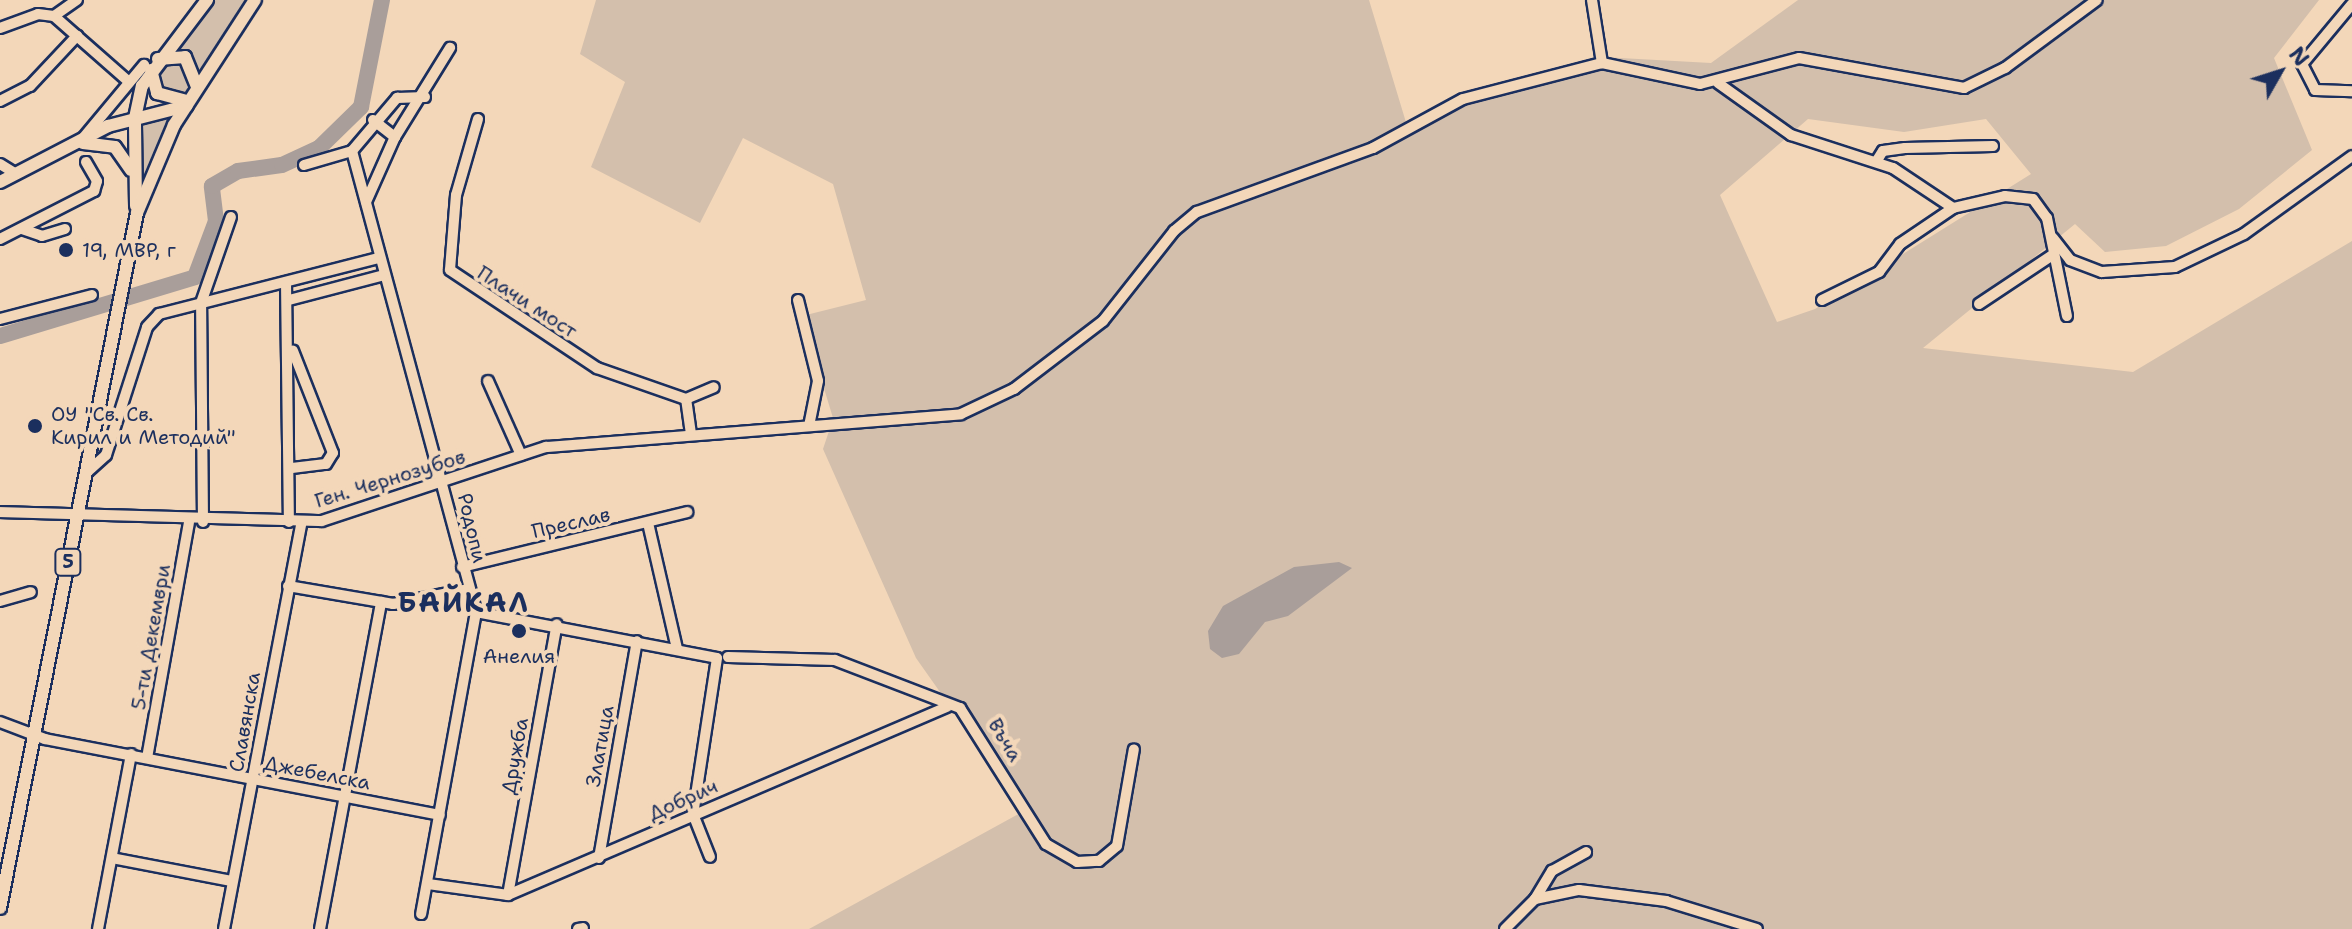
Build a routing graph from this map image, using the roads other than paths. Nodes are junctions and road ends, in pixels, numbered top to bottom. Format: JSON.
{"nodes":[{"id":1,"x":77,"y":0,"type":"edge"},
{"id":2,"x":207,"y":0,"type":"edge"},
{"id":3,"x":255,"y":0,"type":"edge"},
{"id":4,"x":1592,"y":0,"type":"edge"},
{"id":5,"x":2097,"y":0,"type":"edge"},
{"id":6,"x":2352,"y":4,"type":"edge"},
{"id":7,"x":54,"y":16,"type":"junction"},
{"id":8,"x":0,"y":28,"type":"edge"},
{"id":9,"x":77,"y":36,"type":"junction"},
{"id":10,"x":450,"y":48,"type":"dead end"},
{"id":11,"x":1602,"y":63,"type":"junction"},
{"id":12,"x":150,"y":64,"type":"junction"},
{"id":13,"x":129,"y":82,"type":"junction"},
{"id":14,"x":1718,"y":83,"type":"junction"},
{"id":15,"x":2352,"y":91,"type":"edge"},
{"id":16,"x":191,"y":97,"type":"junction"},
{"id":17,"x":425,"y":97,"type":"junction"},
{"id":18,"x":0,"y":101,"type":"edge"},
{"id":19,"x":135,"y":118,"type":"junction"},
{"id":20,"x":478,"y":119,"type":"dead end"},
{"id":21,"x":373,"y":120,"type":"junction"},
{"id":22,"x":395,"y":137,"type":"junction"},
{"id":23,"x":80,"y":144,"type":"junction"},
{"id":24,"x":1993,"y":146,"type":"dead end"},
{"id":25,"x":352,"y":151,"type":"junction"},
{"id":26,"x":2352,"y":156,"type":"edge"},
{"id":27,"x":86,"y":162,"type":"dead end"},
{"id":28,"x":1876,"y":162,"type":"junction"},
{"id":29,"x":0,"y":164,"type":"edge"},
{"id":30,"x":304,"y":165,"type":"dead end"},
{"id":31,"x":16,"y":174,"type":"junction"},
{"id":32,"x":133,"y":176,"type":"junction"},
{"id":33,"x":0,"y":182,"type":"edge"},
{"id":34,"x":366,"y":202,"type":"junction"},
{"id":35,"x":1953,"y":208,"type":"junction"},
{"id":36,"x":137,"y":213,"type":"junction"},
{"id":37,"x":231,"y":217,"type":"dead end"},
{"id":38,"x":22,"y":229,"type":"junction"},
{"id":39,"x":65,"y":229,"type":"dead end"},
{"id":40,"x":2053,"y":238,"type":"junction"},
{"id":41,"x":0,"y":239,"type":"edge"},
{"id":42,"x":2051,"y":256,"type":"junction"},
{"id":43,"x":379,"y":258,"type":"junction"},
{"id":44,"x":384,"y":275,"type":"junction"},
{"id":45,"x":286,"y":282,"type":"junction"},
{"id":46,"x":92,"y":295,"type":"dead end"},
{"id":47,"x":289,"y":300,"type":"junction"},
{"id":48,"x":798,"y":300,"type":"dead end"},
{"id":49,"x":1822,"y":300,"type":"dead end"},
{"id":50,"x":201,"y":303,"type":"junction"},
{"id":51,"x":1979,"y":304,"type":"dead end"},
{"id":52,"x":2067,"y":316,"type":"dead end"},
{"id":53,"x":0,"y":319,"type":"edge"},
{"id":54,"x":291,"y":347,"type":"junction"},
{"id":55,"x":488,"y":381,"type":"dead end"},
{"id":56,"x":714,"y":387,"type":"dead end"},
{"id":57,"x":686,"y":399,"type":"junction"},
{"id":58,"x":809,"y":426,"type":"junction"},
{"id":59,"x":691,"y":434,"type":"junction"},
{"id":60,"x":521,"y":455,"type":"junction"},
{"id":61,"x":292,"y":468,"type":"junction"},
{"id":62,"x":85,"y":474,"type":"junction"},
{"id":63,"x":444,"y":485,"type":"junction"},
{"id":64,"x":0,"y":512,"type":"edge"},
{"id":65,"x":687,"y":512,"type":"dead end"},
{"id":66,"x":76,"y":518,"type":"junction"},
{"id":67,"x":189,"y":522,"type":"junction"},
{"id":68,"x":203,"y":522,"type":"junction"},
{"id":69,"x":289,"y":522,"type":"junction"},
{"id":70,"x":302,"y":522,"type":"junction"},
{"id":71,"x":648,"y":523,"type":"junction"},
{"id":72,"x":462,"y":567,"type":"junction"},
{"id":73,"x":288,"y":586,"type":"junction"},
{"id":74,"x":468,"y":589,"type":"junction"},
{"id":75,"x":31,"y":592,"type":"dead end"},
{"id":76,"x":0,"y":601,"type":"edge"},
{"id":77,"x":381,"y":602,"type":"junction"},
{"id":78,"x":476,"y":612,"type":"junction"},
{"id":79,"x":557,"y":624,"type":"junction"},
{"id":80,"x":637,"y":641,"type":"junction"},
{"id":81,"x":677,"y":649,"type":"junction"},
{"id":82,"x":723,"y":658,"type":"junction"},
{"id":83,"x":947,"y":707,"type":"junction"},
{"id":84,"x":0,"y":722,"type":"edge"},
{"id":85,"x":41,"y":738,"type":"junction"},
{"id":86,"x":1134,"y":749,"type":"dead end"},
{"id":87,"x":131,"y":754,"type":"junction"},
{"id":88,"x":147,"y":758,"type":"junction"},
{"id":89,"x":252,"y":779,"type":"junction"},
{"id":90,"x":346,"y":797,"type":"junction"},
{"id":91,"x":693,"y":814,"type":"junction"},
{"id":92,"x":440,"y":815,"type":"junction"},
{"id":93,"x":1586,"y":852,"type":"dead end"},
{"id":94,"x":5,"y":856,"type":"edge"},
{"id":95,"x":710,"y":857,"type":"dead end"},
{"id":96,"x":112,"y":858,"type":"junction"},
{"id":97,"x":599,"y":858,"type":"junction"},
{"id":98,"x":232,"y":881,"type":"junction"},
{"id":99,"x":428,"y":884,"type":"junction"},
{"id":100,"x":508,"y":895,"type":"junction"},
{"id":101,"x":1535,"y":899,"type":"junction"},
{"id":102,"x":0,"y":908,"type":"edge"},
{"id":103,"x":421,"y":914,"type":"dead end"},
{"id":104,"x":98,"y":929,"type":"edge"},
{"id":105,"x":224,"y":929,"type":"edge"},
{"id":106,"x":320,"y":929,"type":"edge"},
{"id":107,"x":1505,"y":929,"type":"edge"},
{"id":108,"x":1757,"y":929,"type":"edge"}],
"edges":[{"from":1,"to":7,"type":"street"},
{"from":2,"to":12,"type":"main road","number":"5"},
{"from":3,"to":16,"type":"main road","number":"5"},
{"from":4,"to":11,"type":"street"},
{"from":5,"to":14,"type":"street"},
{"from":6,"to":15,"type":"street"},
{"from":7,"to":8,"type":"street"},
{"from":7,"to":9,"type":"street"},
{"from":9,"to":13,"type":"street"},
{"from":9,"to":18,"type":"street"},
{"from":10,"to":17,"type":"street"},
{"from":11,"to":14,"type":"street"},
{"from":11,"to":58,"type":"street","name":"Ген. Чернозубов"},
{"from":12,"to":13,"type":"street"},
{"from":12,"to":16,"type":"main road"},
{"from":12,"to":16,"type":"main road"},
{"from":12,"to":19,"type":"main road","number":"5"},
{"from":13,"to":23,"type":"street"},
{"from":14,"to":28,"type":"street"},
{"from":16,"to":19,"type":"main road"},
{"from":16,"to":36,"type":"main road","number":"5"},
{"from":17,"to":21,"type":"street"},
{"from":17,"to":22,"type":"street"},
{"from":19,"to":23,"type":"main road"},
{"from":19,"to":32,"type":"main road","number":"5"},
{"from":20,"to":57,"type":"street","name":"Плачи мост"},
{"from":21,"to":22,"type":"street"},
{"from":21,"to":25,"type":"street"},
{"from":22,"to":34,"type":"street"},
{"from":23,"to":31,"type":"main road"},
{"from":23,"to":32,"type":"main road"},
{"from":24,"to":28,"type":"street"},
{"from":25,"to":30,"type":"street"},
{"from":25,"to":34,"type":"street","name":"Родопи"},
{"from":26,"to":40,"type":"street"},
{"from":27,"to":38,"type":"street"},
{"from":28,"to":35,"type":"street"},
{"from":29,"to":31,"type":"street"},
{"from":31,"to":33,"type":"main road"},
{"from":32,"to":36,"type":"main road","number":"5"},
{"from":34,"to":43,"type":"street","name":"Родопи"},
{"from":35,"to":40,"type":"street"},
{"from":35,"to":49,"type":"street"},
{"from":36,"to":62,"type":"main road","number":"5"},
{"from":37,"to":50,"type":"street"},
{"from":38,"to":39,"type":"street"},
{"from":38,"to":41,"type":"street"},
{"from":40,"to":42,"type":"street"},
{"from":42,"to":51,"type":"street"},
{"from":42,"to":52,"type":"street"},
{"from":43,"to":44,"type":"street","name":"Родопи"},
{"from":43,"to":45,"type":"street"},
{"from":44,"to":47,"type":"street"},
{"from":44,"to":63,"type":"street","name":"Родопи"},
{"from":45,"to":47,"type":"street"},
{"from":45,"to":50,"type":"street"},
{"from":46,"to":53,"type":"street"},
{"from":47,"to":54,"type":"street"},
{"from":48,"to":58,"type":"street"},
{"from":50,"to":62,"type":"street"},
{"from":50,"to":68,"type":"street"},
{"from":54,"to":61,"type":"street"},
{"from":54,"to":61,"type":"street"},
{"from":55,"to":60,"type":"street"},
{"from":56,"to":57,"type":"street"},
{"from":57,"to":59,"type":"street"},
{"from":58,"to":59,"type":"street","name":"Ген. Чернозубов"},
{"from":59,"to":60,"type":"street","name":"Ген. Чернозубов"},
{"from":60,"to":63,"type":"street","name":"Ген. Чернозубов"},
{"from":61,"to":69,"type":"street"},
{"from":62,"to":66,"type":"main road","number":"5"},
{"from":63,"to":70,"type":"street","name":"Ген. Чернозубов"},
{"from":63,"to":72,"type":"street","name":"Родопи"},
{"from":64,"to":66,"type":"street","name":"Ген. Чернозубов"},
{"from":65,"to":71,"type":"street","name":"Преслав"},
{"from":66,"to":67,"type":"street","name":"Ген. Чернозубов"},
{"from":66,"to":85,"type":"main road","number":"5"},
{"from":67,"to":68,"type":"street","name":"Ген. Чернозубов"},
{"from":67,"to":88,"type":"street","name":"5-ти Декември"},
{"from":68,"to":69,"type":"street","name":"Ген. Чернозубов"},
{"from":69,"to":70,"type":"street","name":"Ген. Чернозубов"},
{"from":70,"to":73,"type":"street","name":"Славянска"},
{"from":71,"to":72,"type":"street","name":"Преслав"},
{"from":71,"to":81,"type":"street"},
{"from":72,"to":74,"type":"street","name":"Родопи"},
{"from":73,"to":77,"type":"street"},
{"from":73,"to":89,"type":"street","name":"Славянска"},
{"from":74,"to":77,"type":"street"},
{"from":74,"to":78,"type":"street","name":"Родопи"},
{"from":75,"to":76,"type":"street"},
{"from":77,"to":90,"type":"street"},
{"from":78,"to":79,"type":"street","name":"Въча"},
{"from":78,"to":92,"type":"street","name":"Родопи"},
{"from":79,"to":80,"type":"street","name":"Въча"},
{"from":79,"to":100,"type":"street","name":"Дружба"},
{"from":80,"to":81,"type":"street","name":"Въча"},
{"from":80,"to":97,"type":"street","name":"Златица"},
{"from":81,"to":82,"type":"street","name":"Въча"},
{"from":82,"to":83,"type":"street","name":"Въча"},
{"from":82,"to":91,"type":"street"},
{"from":83,"to":86,"type":"street","name":"Въча"},
{"from":83,"to":91,"type":"street","name":"Добрич"},
{"from":84,"to":85,"type":"street","name":"Джебелска"},
{"from":85,"to":87,"type":"street","name":"Джебелска"},
{"from":85,"to":94,"type":"main road","number":"5"},
{"from":87,"to":88,"type":"street","name":"Джебелска"},
{"from":87,"to":96,"type":"street"},
{"from":88,"to":89,"type":"street","name":"Джебелска"},
{"from":89,"to":90,"type":"street","name":"Джебелска"},
{"from":89,"to":98,"type":"street","name":"Славянска"},
{"from":90,"to":92,"type":"street","name":"Джебелска"},
{"from":90,"to":106,"type":"street"},
{"from":91,"to":95,"type":"street"},
{"from":91,"to":97,"type":"street","name":"Добрич"},
{"from":92,"to":99,"type":"street","name":"Родопи"},
{"from":93,"to":101,"type":"street"},
{"from":94,"to":102,"type":"main road","number":"5"},
{"from":96,"to":98,"type":"street"},
{"from":96,"to":104,"type":"street"},
{"from":97,"to":100,"type":"street","name":"Добрич"},
{"from":98,"to":105,"type":"street","name":"Славянска"},
{"from":99,"to":100,"type":"street","name":"Добрич"},
{"from":99,"to":103,"type":"street","name":"Родопи"},
{"from":101,"to":107,"type":"street"},
{"from":101,"to":108,"type":"street"}]}
